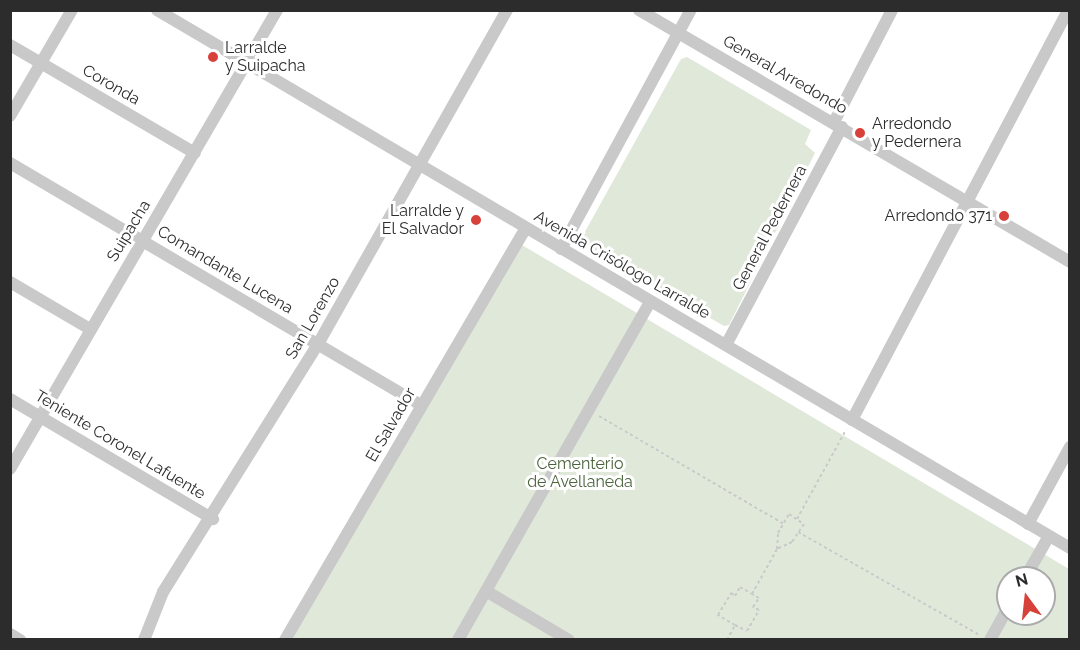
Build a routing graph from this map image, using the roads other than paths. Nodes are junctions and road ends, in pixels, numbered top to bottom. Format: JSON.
{"nodes":[{"id":1,"x":72,"y":10,"type":"edge"},
{"id":2,"x":157,"y":10,"type":"edge"},
{"id":3,"x":277,"y":10,"type":"edge"},
{"id":4,"x":507,"y":10,"type":"edge"},
{"id":5,"x":639,"y":10,"type":"edge"},
{"id":6,"x":691,"y":10,"type":"edge"},
{"id":7,"x":892,"y":10,"type":"edge"},
{"id":8,"x":1068,"y":10,"type":"edge"},
{"id":9,"x":679,"y":33,"type":"junction"},
{"id":10,"x":10,"y":45,"type":"edge"},
{"id":11,"x":41,"y":63,"type":"junction"},
{"id":12,"x":248,"y":63,"type":"junction"},
{"id":13,"x":10,"y":116,"type":"edge"},
{"id":14,"x":838,"y":125,"type":"junction"},
{"id":15,"x":195,"y":153,"type":"junction"},
{"id":16,"x":10,"y":163,"type":"edge"},
{"id":17,"x":420,"y":166,"type":"junction"},
{"id":18,"x":967,"y":202,"type":"junction"},
{"id":19,"x":526,"y":228,"type":"junction"},
{"id":20,"x":142,"y":240,"type":"junction"},
{"id":21,"x":561,"y":249,"type":"junction"},
{"id":22,"x":1070,"y":262,"type":"edge"},
{"id":23,"x":10,"y":282,"type":"edge"},
{"id":24,"x":650,"y":302,"type":"junction"},
{"id":25,"x":90,"y":329,"type":"junction"},
{"id":26,"x":318,"y":344,"type":"junction"},
{"id":27,"x":726,"y":345,"type":"junction"},
{"id":28,"x":10,"y":399,"type":"edge"},
{"id":29,"x":421,"y":405,"type":"junction"},
{"id":30,"x":39,"y":416,"type":"junction"},
{"id":31,"x":852,"y":420,"type":"junction"},
{"id":32,"x":1070,"y":447,"type":"edge"},
{"id":33,"x":10,"y":469,"type":"edge"},
{"id":34,"x":213,"y":519,"type":"junction"},
{"id":35,"x":1028,"y":524,"type":"junction"},
{"id":36,"x":1049,"y":536,"type":"junction"},
{"id":37,"x":1070,"y":548,"type":"edge"},
{"id":38,"x":1031,"y":566,"type":"edge"},
{"id":39,"x":486,"y":591,"type":"junction"},
{"id":40,"x":997,"y":626,"type":"edge"},
{"id":41,"x":10,"y":634,"type":"edge"},
{"id":42,"x":20,"y":639,"type":"edge"},
{"id":43,"x":144,"y":639,"type":"edge"},
{"id":44,"x":285,"y":639,"type":"edge"},
{"id":45,"x":458,"y":639,"type":"edge"},
{"id":46,"x":569,"y":639,"type":"edge"},
{"id":47,"x":989,"y":639,"type":"edge"}],
"edges":[{"from":1,"to":11,"type":"street"},
{"from":2,"to":12,"type":"street","name":"Avenida Crisólogo Larralde"},
{"from":3,"to":12,"type":"street","name":"Suipacha"},
{"from":4,"to":17,"type":"street","name":"San Lorenzo"},
{"from":5,"to":9,"type":"street","name":"General Arredondo"},
{"from":6,"to":9,"type":"street"},
{"from":7,"to":14,"type":"street","name":"General Pedernera"},
{"from":8,"to":18,"type":"street"},
{"from":9,"to":14,"type":"street","name":"General Arredondo"},
{"from":9,"to":21,"type":"street"},
{"from":10,"to":11,"type":"street","name":"Coronda"},
{"from":11,"to":13,"type":"street"},
{"from":11,"to":15,"type":"street","name":"Coronda"},
{"from":12,"to":15,"type":"street","name":"Suipacha"},
{"from":12,"to":17,"type":"street","name":"Avenida Crisólogo Larralde"},
{"from":14,"to":18,"type":"street","name":"General Arredondo"},
{"from":14,"to":27,"type":"street","name":"General Pedernera"},
{"from":15,"to":20,"type":"street","name":"Suipacha"},
{"from":16,"to":20,"type":"street","name":"Comandante Lucena"},
{"from":17,"to":19,"type":"street","name":"Avenida Crisólogo Larralde"},
{"from":17,"to":26,"type":"street","name":"San Lorenzo"},
{"from":18,"to":22,"type":"street","name":"General Arredondo"},
{"from":18,"to":31,"type":"street"},
{"from":19,"to":21,"type":"street","name":"Avenida Crisólogo Larralde"},
{"from":19,"to":29,"type":"street","name":"El Salvador"},
{"from":20,"to":25,"type":"street","name":"Suipacha"},
{"from":20,"to":26,"type":"street","name":"Comandante Lucena"},
{"from":21,"to":24,"type":"street","name":"Avenida Crisólogo Larralde"},
{"from":23,"to":25,"type":"street"},
{"from":24,"to":27,"type":"street","name":"Avenida Crisólogo Larralde"},
{"from":24,"to":39,"type":"street"},
{"from":25,"to":30,"type":"street","name":"Suipacha"},
{"from":26,"to":29,"type":"street","name":"Comandante Lucena"},
{"from":26,"to":34,"type":"street","name":"San Lorenzo"},
{"from":27,"to":31,"type":"street","name":"Avenida Crisólogo Larralde"},
{"from":28,"to":30,"type":"street","name":"Teniente Coronel Lafuente"},
{"from":29,"to":44,"type":"street","name":"El Salvador"},
{"from":30,"to":33,"type":"street","name":"Suipacha"},
{"from":30,"to":34,"type":"street","name":"Teniente Coronel Lafuente"},
{"from":31,"to":35,"type":"street","name":"Avenida Crisólogo Larralde"},
{"from":32,"to":35,"type":"street"},
{"from":34,"to":43,"type":"street","name":"San Lorenzo"},
{"from":35,"to":36,"type":"street","name":"Avenida Crisólogo Larralde"},
{"from":36,"to":37,"type":"street","name":"Avenida Crisólogo Larralde"},
{"from":36,"to":38,"type":"street"},
{"from":39,"to":45,"type":"street"},
{"from":39,"to":46,"type":"street"},
{"from":40,"to":47,"type":"street"},
{"from":41,"to":42,"type":"street"}]}
